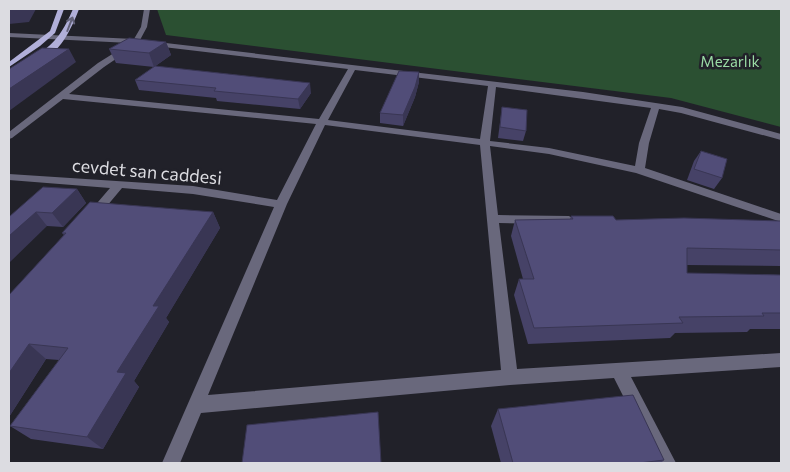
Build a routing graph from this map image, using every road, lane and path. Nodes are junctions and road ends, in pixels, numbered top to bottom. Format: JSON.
{"nodes":[{"id":1,"x":62,"y":9,"type":"edge"},
{"id":2,"x":76,"y":9,"type":"edge"},
{"id":3,"x":147,"y":9,"type":"edge"},
{"id":4,"x":9,"y":35,"type":"edge"},
{"id":5,"x":46,"y":38,"type":"junction"},
{"id":6,"x":63,"y":40,"type":"junction"},
{"id":7,"x":136,"y":42,"type":"junction"},
{"id":8,"x":30,"y":64,"type":"edge"},
{"id":9,"x":9,"y":65,"type":"edge"},
{"id":10,"x":352,"y":68,"type":"junction"},
{"id":11,"x":492,"y":84,"type":"junction"},
{"id":12,"x":62,"y":96,"type":"junction"},
{"id":13,"x":656,"y":106,"type":"junction"},
{"id":14,"x":322,"y":122,"type":"junction"},
{"id":15,"x":9,"y":136,"type":"edge"},
{"id":16,"x":781,"y":137,"type":"edge"},
{"id":17,"x":485,"y":142,"type":"junction"},
{"id":18,"x":639,"y":170,"type":"junction"},
{"id":19,"x":9,"y":177,"type":"edge"},
{"id":20,"x":118,"y":186,"type":"junction"},
{"id":21,"x":281,"y":204,"type":"junction"},
{"id":22,"x":777,"y":216,"type":"edge"},
{"id":23,"x":492,"y":219,"type":"junction"},
{"id":24,"x":579,"y":220,"type":"edge"},
{"id":25,"x":750,"y":221,"type":"edge"},
{"id":26,"x":86,"y":224,"type":"edge"},
{"id":27,"x":781,"y":360,"type":"edge"},
{"id":28,"x":618,"y":371,"type":"junction"},
{"id":29,"x":510,"y":377,"type":"junction"},
{"id":30,"x":195,"y":405,"type":"junction"},
{"id":31,"x":171,"y":463,"type":"edge"},
{"id":32,"x":667,"y":463,"type":"edge"}],
"edges":[{"from":1,"to":5,"type":"main road"},
{"from":6,"to":2,"type":"main road","one_way":true},
{"from":3,"to":7,"type":"street"},
{"from":4,"to":5,"type":"street"},
{"from":5,"to":6,"type":"street"},
{"from":5,"to":9,"type":"main road"},
{"from":6,"to":7,"type":"street"},
{"from":6,"to":8,"type":"main road"},
{"from":7,"to":10,"type":"street"},
{"from":7,"to":12,"type":"street"},
{"from":10,"to":11,"type":"street"},
{"from":10,"to":14,"type":"street"},
{"from":11,"to":13,"type":"street"},
{"from":11,"to":17,"type":"street"},
{"from":12,"to":14,"type":"street"},
{"from":12,"to":15,"type":"street"},
{"from":13,"to":16,"type":"street"},
{"from":13,"to":18,"type":"street"},
{"from":14,"to":17,"type":"street"},
{"from":14,"to":21,"type":"street"},
{"from":17,"to":18,"type":"street"},
{"from":17,"to":23,"type":"street"},
{"from":18,"to":22,"type":"street"},
{"from":19,"to":20,"type":"street","name":"cevdet san caddesi"},
{"from":20,"to":21,"type":"street","name":"cevdet san caddesi"},
{"from":20,"to":26,"type":"street"},
{"from":21,"to":30,"type":"street"},
{"from":22,"to":25,"type":"street"},
{"from":23,"to":24,"type":"street"},
{"from":23,"to":29,"type":"street"},
{"from":27,"to":28,"type":"street"},
{"from":28,"to":29,"type":"street"},
{"from":28,"to":32,"type":"street"},
{"from":29,"to":30,"type":"street"},
{"from":30,"to":31,"type":"street"}]}
